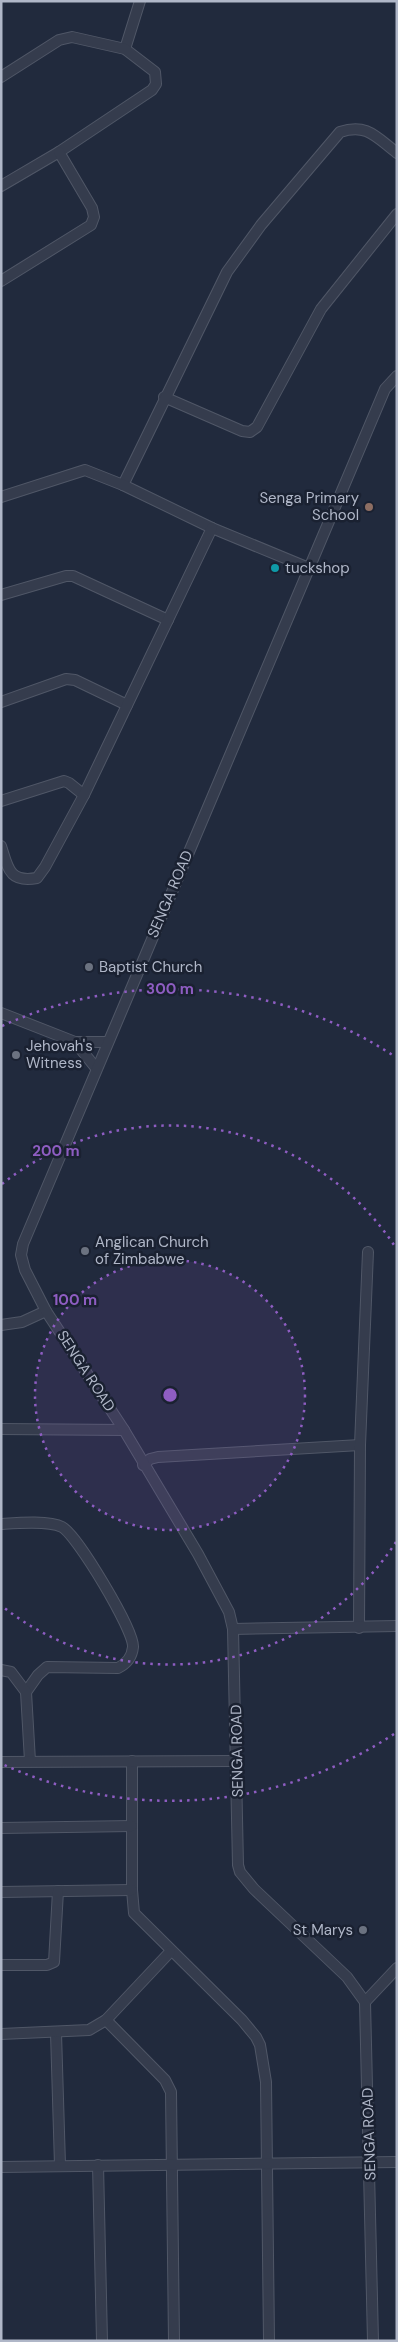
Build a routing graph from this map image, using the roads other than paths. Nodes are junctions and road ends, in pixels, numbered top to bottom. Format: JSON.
{"nodes":[{"id":1,"x":140,"y":1,"type":"edge"},
{"id":2,"x":125,"y":49,"type":"junction"},
{"id":3,"x":1,"y":77,"type":"edge"},
{"id":4,"x":59,"y":152,"type":"junction"},
{"id":5,"x":397,"y":153,"type":"edge"},
{"id":6,"x":1,"y":186,"type":"edge"},
{"id":7,"x":397,"y":214,"type":"edge"},
{"id":8,"x":1,"y":281,"type":"edge"},
{"id":9,"x":397,"y":376,"type":"edge"},
{"id":10,"x":164,"y":398,"type":"junction"},
{"id":11,"x":123,"y":485,"type":"junction"},
{"id":12,"x":1,"y":497,"type":"edge"},
{"id":13,"x":212,"y":528,"type":"junction"},
{"id":14,"x":309,"y":568,"type":"junction"},
{"id":15,"x":1,"y":594,"type":"edge"},
{"id":16,"x":168,"y":620,"type":"junction"},
{"id":17,"x":1,"y":702,"type":"edge"},
{"id":18,"x":127,"y":706,"type":"junction"},
{"id":19,"x":84,"y":795,"type":"junction"},
{"id":20,"x":1,"y":801,"type":"edge"},
{"id":21,"x":1,"y":846,"type":"edge"},
{"id":22,"x":1,"y":1013,"type":"edge"},
{"id":23,"x":76,"y":1042,"type":"junction"},
{"id":24,"x":108,"y":1042,"type":"junction"},
{"id":25,"x":96,"y":1068,"type":"junction"},
{"id":26,"x":368,"y":1252,"type":"dead end"},
{"id":27,"x":46,"y":1311,"type":"junction"},
{"id":28,"x":1,"y":1325,"type":"edge"},
{"id":29,"x":1,"y":1429,"type":"edge"},
{"id":30,"x":124,"y":1430,"type":"junction"},
{"id":31,"x":360,"y":1445,"type":"junction"},
{"id":32,"x":144,"y":1465,"type":"junction"},
{"id":33,"x":1,"y":1524,"type":"edge"},
{"id":34,"x":397,"y":1626,"type":"edge"},
{"id":35,"x":359,"y":1628,"type":"junction"},
{"id":36,"x":233,"y":1629,"type":"junction"},
{"id":37,"x":1,"y":1670,"type":"edge"},
{"id":38,"x":26,"y":1692,"type":"junction"},
{"id":39,"x":30,"y":1761,"type":"junction"},
{"id":40,"x":132,"y":1761,"type":"junction"},
{"id":41,"x":237,"y":1761,"type":"junction"},
{"id":42,"x":1,"y":1762,"type":"edge"},
{"id":43,"x":132,"y":1826,"type":"junction"},
{"id":44,"x":1,"y":1828,"type":"edge"},
{"id":45,"x":132,"y":1890,"type":"junction"},
{"id":46,"x":58,"y":1891,"type":"junction"},
{"id":47,"x":1,"y":1892,"type":"edge"},
{"id":48,"x":170,"y":1952,"type":"junction"},
{"id":49,"x":1,"y":1965,"type":"edge"},
{"id":50,"x":397,"y":1968,"type":"edge"},
{"id":51,"x":365,"y":2002,"type":"junction"},
{"id":52,"x":106,"y":2020,"type":"junction"},
{"id":53,"x":56,"y":2033,"type":"junction"},
{"id":54,"x":1,"y":2034,"type":"edge"},
{"id":55,"x":370,"y":2162,"type":"junction"},
{"id":56,"x":397,"y":2162,"type":"edge"},
{"id":57,"x":172,"y":2164,"type":"junction"},
{"id":58,"x":268,"y":2164,"type":"junction"},
{"id":59,"x":60,"y":2165,"type":"junction"},
{"id":60,"x":98,"y":2165,"type":"junction"},
{"id":61,"x":1,"y":2167,"type":"edge"},
{"id":62,"x":102,"y":2341,"type":"edge"},
{"id":63,"x":174,"y":2341,"type":"edge"},
{"id":64,"x":269,"y":2341,"type":"edge"},
{"id":65,"x":373,"y":2341,"type":"edge"}],
"edges":[{"from":1,"to":2,"type":"street"},
{"from":2,"to":3,"type":"street"},
{"from":2,"to":4,"type":"street"},
{"from":4,"to":6,"type":"street"},
{"from":4,"to":8,"type":"street"},
{"from":5,"to":10,"type":"street"},
{"from":7,"to":10,"type":"street"},
{"from":9,"to":14,"type":"street","name":"SENGA ROAD"},
{"from":10,"to":11,"type":"street"},
{"from":11,"to":12,"type":"street"},
{"from":11,"to":13,"type":"street"},
{"from":13,"to":14,"type":"street"},
{"from":13,"to":16,"type":"street"},
{"from":14,"to":24,"type":"street","name":"SENGA ROAD"},
{"from":15,"to":16,"type":"street"},
{"from":16,"to":18,"type":"street"},
{"from":17,"to":18,"type":"street"},
{"from":18,"to":19,"type":"street"},
{"from":19,"to":20,"type":"street"},
{"from":19,"to":21,"type":"street"},
{"from":22,"to":23,"type":"street"},
{"from":23,"to":24,"type":"street"},
{"from":23,"to":25,"type":"street"},
{"from":24,"to":25,"type":"street","name":"SENGA ROAD"},
{"from":25,"to":27,"type":"street","name":"SENGA ROAD"},
{"from":26,"to":31,"type":"street"},
{"from":27,"to":28,"type":"street"},
{"from":27,"to":30,"type":"street","name":"SENGA ROAD"},
{"from":29,"to":30,"type":"street"},
{"from":30,"to":32,"type":"street","name":"SENGA ROAD"},
{"from":31,"to":32,"type":"street"},
{"from":31,"to":35,"type":"street"},
{"from":32,"to":36,"type":"street","name":"SENGA ROAD"},
{"from":33,"to":38,"type":"street"},
{"from":34,"to":35,"type":"street"},
{"from":35,"to":36,"type":"street"},
{"from":36,"to":41,"type":"street","name":"SENGA ROAD"},
{"from":37,"to":38,"type":"street"},
{"from":38,"to":39,"type":"street"},
{"from":39,"to":40,"type":"street"},
{"from":39,"to":42,"type":"street"},
{"from":40,"to":41,"type":"street"},
{"from":40,"to":43,"type":"street"},
{"from":41,"to":51,"type":"street","name":"SENGA ROAD"},
{"from":43,"to":44,"type":"street"},
{"from":43,"to":45,"type":"street"},
{"from":45,"to":46,"type":"street"},
{"from":45,"to":48,"type":"street"},
{"from":46,"to":47,"type":"street"},
{"from":46,"to":49,"type":"street"},
{"from":48,"to":52,"type":"street"},
{"from":48,"to":58,"type":"street"},
{"from":50,"to":51,"type":"street"},
{"from":51,"to":55,"type":"street","name":"SENGA ROAD"},
{"from":52,"to":53,"type":"street"},
{"from":52,"to":57,"type":"street"},
{"from":53,"to":54,"type":"street"},
{"from":53,"to":59,"type":"street"},
{"from":55,"to":56,"type":"street"},
{"from":55,"to":58,"type":"street"},
{"from":55,"to":65,"type":"street","name":"SENGA ROAD"},
{"from":57,"to":58,"type":"street"},
{"from":57,"to":60,"type":"street"},
{"from":57,"to":63,"type":"street"},
{"from":58,"to":64,"type":"street"},
{"from":59,"to":60,"type":"street"},
{"from":59,"to":61,"type":"street"},
{"from":60,"to":62,"type":"street"}]}
